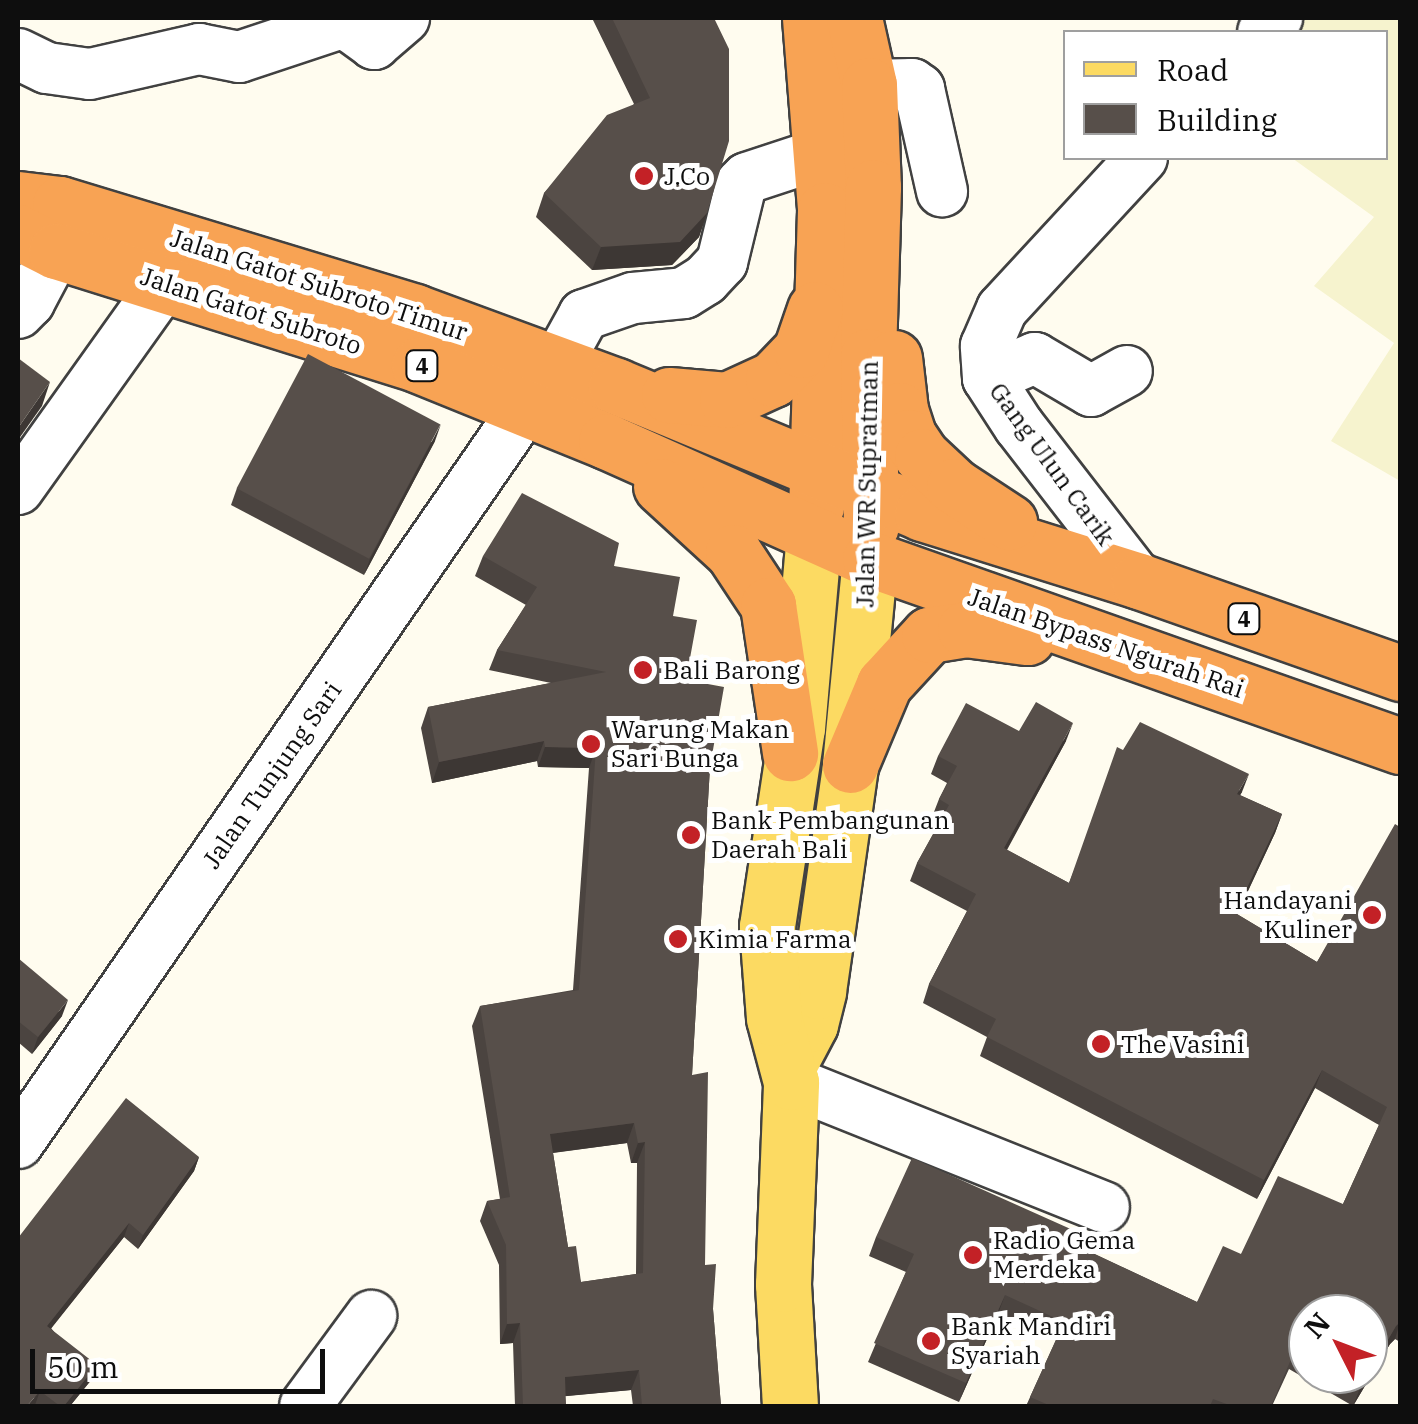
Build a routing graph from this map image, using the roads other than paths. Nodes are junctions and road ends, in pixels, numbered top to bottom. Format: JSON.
{"nodes":[{"id":1,"x":810,"y":18,"type":"edge"},
{"id":2,"x":854,"y":18,"type":"edge"},
{"id":3,"x":389,"y":31,"type":"edge"},
{"id":4,"x":18,"y":54,"type":"edge"},
{"id":5,"x":869,"y":85,"type":"junction"},
{"id":6,"x":823,"y":153,"type":"junction"},
{"id":7,"x":1140,"y":160,"type":"edge"},
{"id":8,"x":942,"y":191,"type":"dead end"},
{"id":9,"x":18,"y":199,"type":"edge"},
{"id":10,"x":872,"y":234,"type":"junction"},
{"id":11,"x":37,"y":242,"type":"edge"},
{"id":12,"x":823,"y":280,"type":"junction"},
{"id":13,"x":165,"y":282,"type":"junction"},
{"id":14,"x":18,"y":314,"type":"edge"},
{"id":15,"x":1127,"y":371,"type":"dead end"},
{"id":16,"x":988,"y":378,"type":"junction"},
{"id":17,"x":542,"y":386,"type":"junction"},
{"id":18,"x":616,"y":386,"type":"junction"},
{"id":19,"x":606,"y":441,"type":"junction"},
{"id":20,"x":818,"y":472,"type":"junction"},
{"id":21,"x":18,"y":489,"type":"edge"},
{"id":22,"x":871,"y":494,"type":"junction"},
{"id":23,"x":814,"y":534,"type":"junction"},
{"id":24,"x":870,"y":559,"type":"junction"},
{"id":25,"x":1086,"y":565,"type":"junction"},
{"id":26,"x":1139,"y":581,"type":"junction"},
{"id":27,"x":1120,"y":648,"type":"junction"},
{"id":28,"x":1400,"y":673,"type":"edge"},
{"id":29,"x":1400,"y":746,"type":"edge"},
{"id":30,"x":790,"y":753,"type":"junction"},
{"id":31,"x":850,"y":765,"type":"junction"},
{"id":32,"x":790,"y":1073,"type":"junction"},
{"id":33,"x":18,"y":1143,"type":"edge"},
{"id":34,"x":1104,"y":1207,"type":"dead end"},
{"id":35,"x":371,"y":1316,"type":"dead end"},
{"id":36,"x":305,"y":1406,"type":"edge"},
{"id":37,"x":790,"y":1406,"type":"edge"}],
"edges":[{"from":1,"to":6,"type":"highway","name":"Jalan WR Supratman","number":"4"},
{"from":2,"to":5,"type":"highway","name":"Jalan WR Supratman","number":"4"},
{"from":3,"to":4,"type":"street"},
{"from":5,"to":8,"type":"street"},
{"from":5,"to":10,"type":"highway","name":"Jalan WR Supratman","number":"4"},
{"from":6,"to":12,"type":"highway","name":"Jalan WR Supratman","number":"4"},
{"from":6,"to":17,"type":"street","name":"Jalan Tunjung Sari"},
{"from":7,"to":16,"type":"street","name":"Gang Ulun Carik"},
{"from":9,"to":17,"type":"highway","name":"Jalan Gatot Subroto Timur","number":"4"},
{"from":10,"to":22,"type":"highway","name":"Jalan WR Supratman","number":"4"},
{"from":10,"to":25,"type":"highway","number":"4"},
{"from":11,"to":13,"type":"highway","name":"Jalan Gatot Subroto","number":"4"},
{"from":11,"to":14,"type":"street"},
{"from":12,"to":18,"type":"highway","number":"4"},
{"from":12,"to":20,"type":"highway","name":"Jalan WR Supratman","number":"4"},
{"from":13,"to":17,"type":"highway","name":"Jalan Gatot Subroto","number":"4"},
{"from":13,"to":21,"type":"street"},
{"from":15,"to":16,"type":"street"},
{"from":16,"to":26,"type":"street","name":"Gang Ulun Carik"},
{"from":17,"to":18,"type":"highway","name":"Jalan Gatot Subroto Timur","number":"4"},
{"from":17,"to":19,"type":"highway","name":"Jalan Gatot Subroto","number":"4"},
{"from":17,"to":33,"type":"street","name":"Jalan Tunjung Sari"},
{"from":18,"to":20,"type":"highway","number":"4"},
{"from":19,"to":23,"type":"highway","name":"Jalan Gatot Subroto","number":"4"},
{"from":19,"to":30,"type":"highway"},
{"from":20,"to":22,"type":"highway","number":"4"},
{"from":20,"to":23,"type":"highway","name":"Jalan WR Supratman","number":"4"},
{"from":22,"to":24,"type":"highway","name":"Jalan WR Supratman","number":"4"},
{"from":22,"to":25,"type":"highway","number":"4"},
{"from":23,"to":24,"type":"highway","name":"Jalan Bypass Ngurah Rai","number":"4"},
{"from":23,"to":30,"type":"main road","name":"Jalan WR Supratman"},
{"from":24,"to":27,"type":"highway","name":"Jalan Bypass Ngurah Rai","number":"4"},
{"from":24,"to":31,"type":"main road","name":"Jalan WR Supratman"},
{"from":25,"to":26,"type":"highway","number":"4"},
{"from":26,"to":28,"type":"highway","number":"4"},
{"from":27,"to":29,"type":"highway","name":"Jalan Bypass Ngurah Rai","number":"4"},
{"from":27,"to":31,"type":"highway"},
{"from":30,"to":32,"type":"main road","name":"Jalan WR Supratman"},
{"from":31,"to":32,"type":"main road","name":"Jalan WR Supratman"},
{"from":32,"to":34,"type":"street"},
{"from":32,"to":37,"type":"main road","name":"Jalan WR Supratman"},
{"from":35,"to":36,"type":"street"}]}
